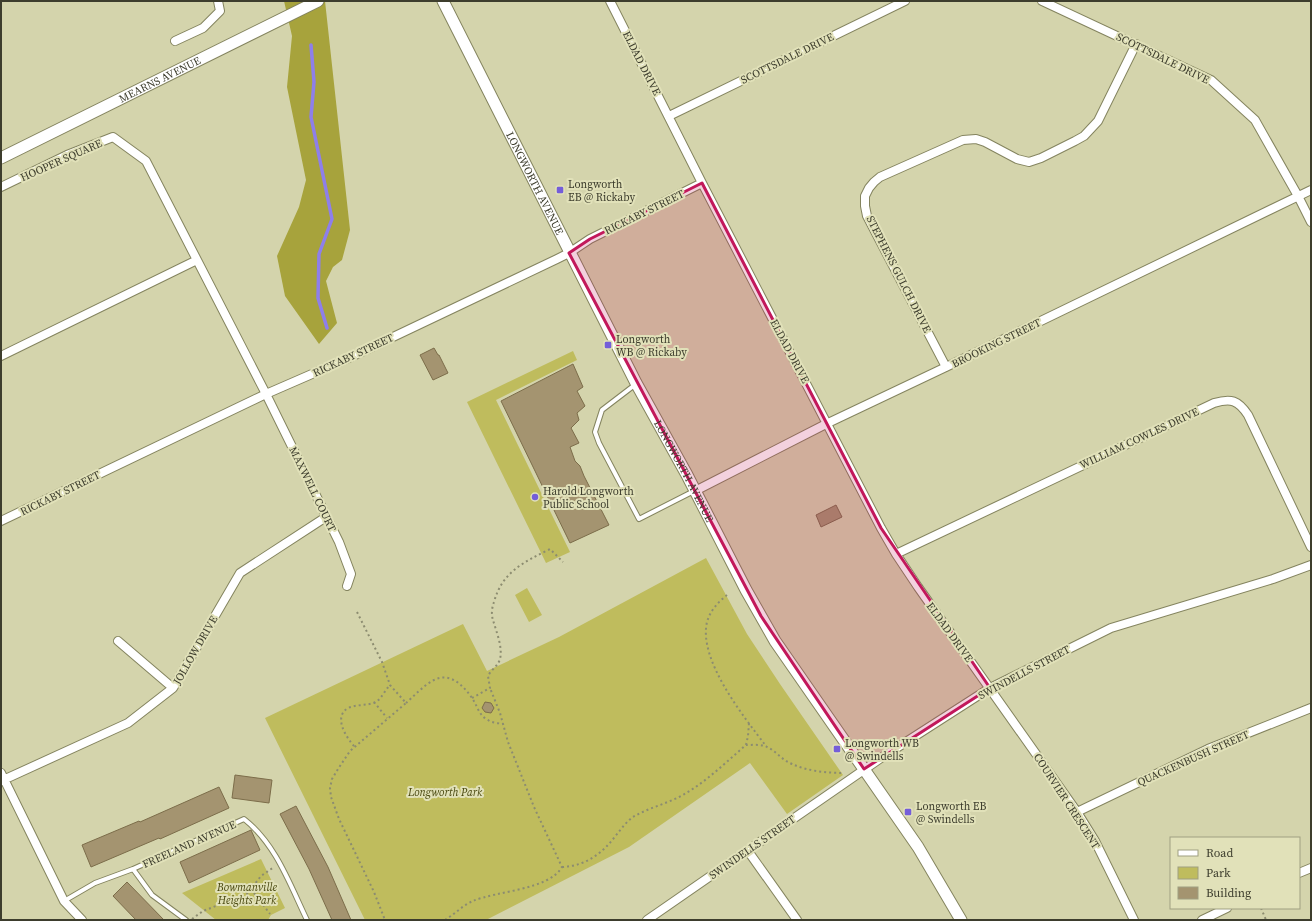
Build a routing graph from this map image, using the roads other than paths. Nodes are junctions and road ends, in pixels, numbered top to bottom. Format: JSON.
{"nodes":[{"id":1,"x":218,"y":1,"type":"edge"},
{"id":2,"x":318,"y":1,"type":"edge"},
{"id":3,"x":443,"y":1,"type":"edge"},
{"id":4,"x":610,"y":1,"type":"edge"},
{"id":5,"x":905,"y":1,"type":"edge"},
{"id":6,"x":1042,"y":1,"type":"edge"},
{"id":7,"x":175,"y":41,"type":"dead end"},
{"id":8,"x":1136,"y":44,"type":"junction"},
{"id":9,"x":669,"y":116,"type":"junction"},
{"id":10,"x":1,"y":158,"type":"edge"},
{"id":11,"x":702,"y":183,"type":"junction"},
{"id":12,"x":1,"y":187,"type":"edge"},
{"id":13,"x":1311,"y":190,"type":"edge"},
{"id":14,"x":1298,"y":196,"type":"junction"},
{"id":15,"x":1311,"y":222,"type":"edge"},
{"id":16,"x":570,"y":253,"type":"junction"},
{"id":17,"x":197,"y":260,"type":"junction"},
{"id":18,"x":1,"y":356,"type":"edge"},
{"id":19,"x":946,"y":367,"type":"junction"},
{"id":20,"x":636,"y":384,"type":"junction"},
{"id":21,"x":266,"y":394,"type":"junction"},
{"id":22,"x":828,"y":423,"type":"junction"},
{"id":23,"x":695,"y":490,"type":"junction"},
{"id":24,"x":326,"y":517,"type":"junction"},
{"id":25,"x":1,"y":521,"type":"edge"},
{"id":26,"x":1311,"y":547,"type":"edge"},
{"id":27,"x":896,"y":554,"type":"junction"},
{"id":28,"x":1311,"y":565,"type":"edge"},
{"id":29,"x":347,"y":586,"type":"dead end"},
{"id":30,"x":118,"y":641,"type":"dead end"},
{"id":31,"x":174,"y":688,"type":"junction"},
{"id":32,"x":990,"y":688,"type":"junction"},
{"id":33,"x":1311,"y":708,"type":"edge"},
{"id":34,"x":864,"y":769,"type":"junction"},
{"id":35,"x":2,"y":778,"type":"edge"},
{"id":36,"x":1077,"y":812,"type":"junction"},
{"id":37,"x":748,"y":851,"type":"junction"},
{"id":38,"x":1311,"y":868,"type":"edge"},
{"id":39,"x":133,"y":869,"type":"junction"},
{"id":40,"x":1300,"y":873,"type":"edge"},
{"id":41,"x":64,"y":900,"type":"junction"},
{"id":42,"x":1225,"y":909,"type":"edge"},
{"id":43,"x":82,"y":920,"type":"edge"},
{"id":44,"x":186,"y":920,"type":"edge"},
{"id":45,"x":307,"y":920,"type":"edge"},
{"id":46,"x":647,"y":920,"type":"edge"},
{"id":47,"x":797,"y":920,"type":"edge"},
{"id":48,"x":961,"y":920,"type":"edge"},
{"id":49,"x":1134,"y":920,"type":"edge"},
{"id":50,"x":1202,"y":920,"type":"edge"}],
"edges":[{"from":1,"to":7,"type":"street"},
{"from":2,"to":10,"type":"street","name":"MEARNS AVENUE"},
{"from":3,"to":16,"type":"street","name":"LONGWORTH AVENUE"},
{"from":4,"to":9,"type":"street","name":"ELDAD DRIVE"},
{"from":5,"to":9,"type":"street","name":"SCOTTSDALE DRIVE"},
{"from":6,"to":8,"type":"street","name":"SCOTTSDALE DRIVE"},
{"from":8,"to":14,"type":"street","name":"SCOTTSDALE DRIVE"},
{"from":8,"to":19,"type":"street","name":"STEPHENS GULCH DRIVE"},
{"from":9,"to":11,"type":"street","name":"ELDAD DRIVE"},
{"from":11,"to":16,"type":"street","name":"RICKABY STREET"},
{"from":11,"to":22,"type":"street","name":"ELDAD DRIVE"},
{"from":12,"to":17,"type":"street","name":"HOOPER SQUARE"},
{"from":13,"to":14,"type":"street","name":"BROOKING STREET"},
{"from":14,"to":15,"type":"street","name":"SCOTTSDALE DRIVE"},
{"from":14,"to":19,"type":"street","name":"BROOKING STREET"},
{"from":16,"to":20,"type":"street","name":"LONGWORTH AVENUE"},
{"from":16,"to":21,"type":"street","name":"RICKABY STREET"},
{"from":17,"to":18,"type":"street"},
{"from":17,"to":21,"type":"street","name":"HOOPER SQUARE"},
{"from":19,"to":22,"type":"street","name":"BROOKING STREET"},
{"from":20,"to":23,"type":"street","name":"LONGWORTH AVENUE"},
{"from":20,"to":23,"type":"lane"},
{"from":21,"to":24,"type":"street","name":"MAXWELL COURT"},
{"from":21,"to":25,"type":"street","name":"RICKABY STREET"},
{"from":22,"to":23,"type":"street","name":"BROOKING STREET"},
{"from":22,"to":27,"type":"street","name":"ELDAD DRIVE"},
{"from":23,"to":34,"type":"street","name":"LONGWORTH AVENUE"},
{"from":24,"to":29,"type":"street","name":"MAXWELL COURT"},
{"from":24,"to":31,"type":"street","name":"JOLLOW DRIVE"},
{"from":26,"to":27,"type":"street","name":"WILLIAM COWLES DRIVE"},
{"from":27,"to":32,"type":"street","name":"ELDAD DRIVE"},
{"from":28,"to":32,"type":"street","name":"SWINDELLS STREET"},
{"from":30,"to":31,"type":"street"},
{"from":31,"to":35,"type":"street","name":"JOLLOW DRIVE"},
{"from":32,"to":34,"type":"street","name":"SWINDELLS STREET"},
{"from":32,"to":36,"type":"street","name":"COURVIER CRESCENT"},
{"from":33,"to":36,"type":"street","name":"QUACKENBUSH STREET"},
{"from":34,"to":37,"type":"street","name":"SWINDELLS STREET"},
{"from":34,"to":48,"type":"street","name":"LONGWORTH AVENUE"},
{"from":35,"to":41,"type":"street"},
{"from":36,"to":49,"type":"street","name":"COURVIER CRESCENT"},
{"from":37,"to":46,"type":"street","name":"SWINDELLS STREET"},
{"from":37,"to":47,"type":"street"},
{"from":38,"to":40,"type":"street"},
{"from":39,"to":41,"type":"lane","name":"FREELAND AVENUE"},
{"from":39,"to":44,"type":"lane","name":"FREELAND AVENUE"},
{"from":39,"to":45,"type":"lane","name":"FREELAND AVENUE"},
{"from":41,"to":43,"type":"street"},
{"from":42,"to":50,"type":"street"}]}
